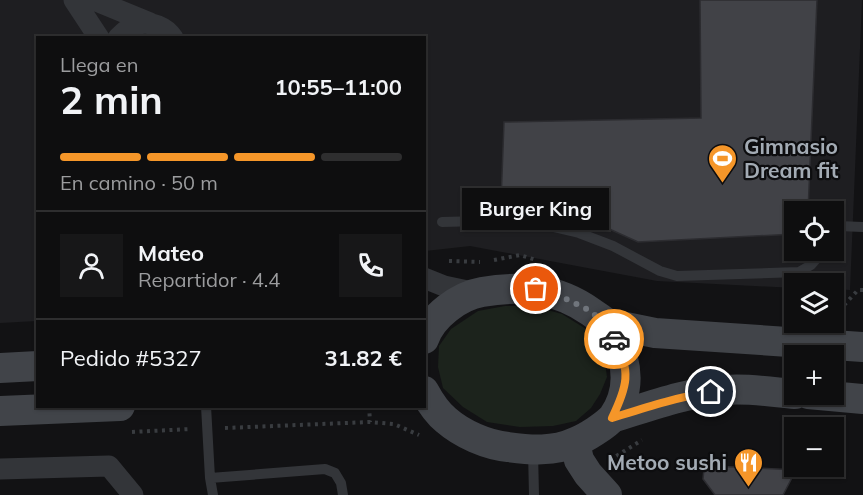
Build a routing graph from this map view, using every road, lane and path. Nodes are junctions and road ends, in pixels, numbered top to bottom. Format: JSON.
{"nodes":[{"id":1,"x":74,"y":0,"type":"edge"},
{"id":2,"x":94,"y":0,"type":"edge"},
{"id":3,"x":151,"y":23,"type":"junction"},
{"id":4,"x":98,"y":36,"type":"edge"},
{"id":5,"x":120,"y":36,"type":"edge"},
{"id":6,"x":172,"y":36,"type":"edge"},
{"id":7,"x":442,"y":222,"type":"dead end"},
{"id":8,"x":844,"y":226,"type":"edge"},
{"id":9,"x":863,"y":227,"type":"edge"},
{"id":10,"x":445,"y":261,"type":"dead end"},
{"id":11,"x":541,"y":261,"type":"dead end"},
{"id":12,"x":816,"y":261,"type":"edge"},
{"id":13,"x":426,"y":279,"type":"edge"},
{"id":14,"x":863,"y":290,"type":"edge"},
{"id":15,"x":477,"y":293,"type":"junction"},
{"id":16,"x":844,"y":305,"type":"edge"},
{"id":17,"x":606,"y":323,"type":"junction"},
{"id":18,"x":426,"y":336,"type":"edge"},
{"id":19,"x":863,"y":347,"type":"edge"},
{"id":20,"x":36,"y":366,"type":"edge"},
{"id":21,"x":0,"y":368,"type":"edge"},
{"id":22,"x":784,"y":393,"type":"edge"},
{"id":23,"x":844,"y":397,"type":"edge"},
{"id":24,"x":863,"y":399,"type":"edge"},
{"id":25,"x":427,"y":400,"type":"edge"},
{"id":26,"x":206,"y":408,"type":"edge"},
{"id":27,"x":369,"y":408,"type":"edge"},
{"id":28,"x":0,"y":411,"type":"edge"},
{"id":29,"x":612,"y":418,"type":"junction"},
{"id":30,"x":123,"y":419,"type":"edge"},
{"id":31,"x":207,"y":429,"type":"junction"},
{"id":32,"x":575,"y":443,"type":"junction"},
{"id":33,"x":532,"y":450,"type":"junction"},
{"id":34,"x":0,"y":469,"type":"edge"},
{"id":35,"x":210,"y":478,"type":"junction"},
{"id":36,"x":133,"y":495,"type":"edge"},
{"id":37,"x":213,"y":495,"type":"edge"},
{"id":38,"x":343,"y":495,"type":"edge"},
{"id":39,"x":534,"y":495,"type":"edge"},
{"id":40,"x":607,"y":495,"type":"edge"}],
"edges":[{"from":1,"to":4,"type":"street"},
{"from":2,"to":3,"type":"street"},
{"from":3,"to":5,"type":"street"},
{"from":3,"to":6,"type":"street"},
{"from":7,"to":12,"type":"lane"},
{"from":8,"to":9,"type":"lane"},
{"from":10,"to":11,"type":"path"},
{"from":13,"to":15,"type":"street"},
{"from":14,"to":16,"type":"path"},
{"from":15,"to":17,"type":"main road"},
{"from":15,"to":18,"type":"main road"},
{"from":17,"to":19,"type":"main road"},
{"from":17,"to":29,"type":"main road"},
{"from":20,"to":21,"type":"main road"},
{"from":22,"to":29,"type":"main road"},
{"from":23,"to":24,"type":"main road"},
{"from":25,"to":33,"type":"main road"},
{"from":26,"to":31,"type":"lane"},
{"from":27,"to":31,"type":"path"},
{"from":28,"to":30,"type":"main road"},
{"from":29,"to":32,"type":"main road"},
{"from":30,"to":31,"type":"path"},
{"from":31,"to":35,"type":"lane"},
{"from":32,"to":33,"type":"main road"},
{"from":32,"to":40,"type":"main road"},
{"from":33,"to":39,"type":"lane"},
{"from":34,"to":36,"type":"street"},
{"from":35,"to":37,"type":"lane"},
{"from":35,"to":38,"type":"lane"}]}
